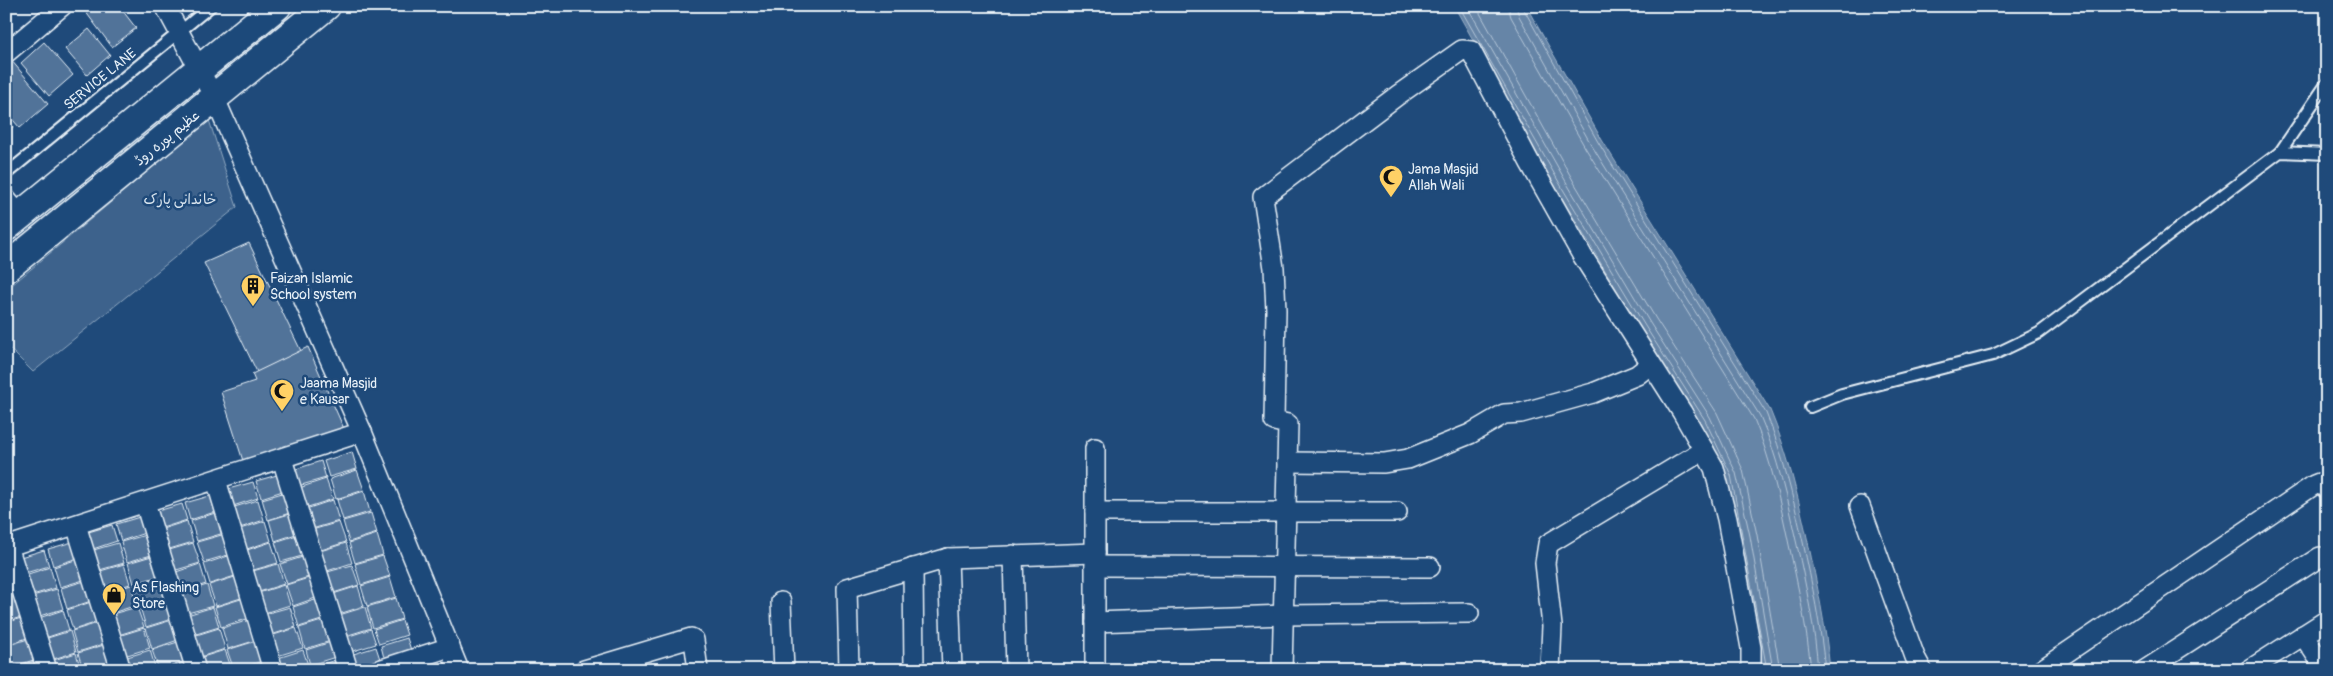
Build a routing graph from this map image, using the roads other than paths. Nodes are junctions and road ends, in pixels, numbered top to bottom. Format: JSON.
{"nodes":[{"id":1,"x":62,"y":6,"type":"edge"},
{"id":2,"x":165,"y":6,"type":"edge"},
{"id":3,"x":211,"y":6,"type":"edge"},
{"id":4,"x":277,"y":6,"type":"edge"},
{"id":5,"x":326,"y":6,"type":"edge"},
{"id":6,"x":179,"y":33,"type":"junction"},
{"id":7,"x":7,"y":51,"type":"edge"},
{"id":8,"x":198,"y":70,"type":"junction"},
{"id":9,"x":2327,"y":83,"type":"edge"},
{"id":10,"x":215,"y":99,"type":"junction"},
{"id":11,"x":2280,"y":152,"type":"junction"},
{"id":12,"x":2327,"y":154,"type":"edge"},
{"id":13,"x":6,"y":174,"type":"edge"},
{"id":14,"x":11,"y":214,"type":"edge"},
{"id":15,"x":6,"y":268,"type":"edge"},
{"id":16,"x":1651,"y":364,"type":"junction"},
{"id":17,"x":1810,"y":407,"type":"dead end"},
{"id":18,"x":362,"y":432,"type":"junction"},
{"id":19,"x":1095,"y":448,"type":"dead end"},
{"id":20,"x":1704,"y":450,"type":"junction"},
{"id":21,"x":282,"y":459,"type":"junction"},
{"id":22,"x":1287,"y":462,"type":"junction"},
{"id":23,"x":216,"y":480,"type":"junction"},
{"id":24,"x":2327,"y":489,"type":"edge"},
{"id":25,"x":145,"y":502,"type":"junction"},
{"id":26,"x":1860,"y":506,"type":"dead end"},
{"id":27,"x":1286,"y":511,"type":"junction"},
{"id":28,"x":1095,"y":512,"type":"junction"},
{"id":29,"x":1397,"y":512,"type":"dead end"},
{"id":30,"x":76,"y":526,"type":"junction"},
{"id":31,"x":7,"y":547,"type":"edge"},
{"id":32,"x":1013,"y":555,"type":"junction"},
{"id":33,"x":2320,"y":557,"type":"dead end"},
{"id":34,"x":948,"y":558,"type":"junction"},
{"id":35,"x":1095,"y":559,"type":"junction"},
{"id":36,"x":1284,"y":565,"type":"junction"},
{"id":37,"x":1430,"y":567,"type":"dead end"},
{"id":38,"x":912,"y":568,"type":"junction"},
{"id":39,"x":781,"y":602,"type":"dead end"},
{"id":40,"x":1469,"y":613,"type":"dead end"},
{"id":41,"x":1283,"y":615,"type":"junction"},
{"id":42,"x":2327,"y":620,"type":"edge"},
{"id":43,"x":1095,"y":622,"type":"junction"},
{"id":44,"x":2303,"y":635,"type":"junction"},
{"id":45,"x":450,"y":647,"type":"junction"},
{"id":46,"x":47,"y":670,"type":"edge"},
{"id":47,"x":121,"y":670,"type":"edge"},
{"id":48,"x":196,"y":670,"type":"edge"},
{"id":49,"x":273,"y":670,"type":"edge"},
{"id":50,"x":348,"y":670,"type":"edge"},
{"id":51,"x":379,"y":670,"type":"edge"},
{"id":52,"x":459,"y":670,"type":"edge"},
{"id":53,"x":584,"y":670,"type":"edge"},
{"id":54,"x":698,"y":670,"type":"edge"},
{"id":55,"x":784,"y":670,"type":"edge"},
{"id":56,"x":849,"y":670,"type":"edge"},
{"id":57,"x":914,"y":670,"type":"edge"},
{"id":58,"x":952,"y":670,"type":"edge"},
{"id":59,"x":1016,"y":670,"type":"edge"},
{"id":60,"x":1096,"y":670,"type":"edge"},
{"id":61,"x":1282,"y":670,"type":"edge"},
{"id":62,"x":1550,"y":670,"type":"edge"},
{"id":63,"x":1750,"y":670,"type":"edge"},
{"id":64,"x":1922,"y":670,"type":"edge"},
{"id":65,"x":2041,"y":670,"type":"edge"},
{"id":66,"x":2144,"y":670,"type":"edge"},
{"id":67,"x":2249,"y":670,"type":"edge"},
{"id":68,"x":2326,"y":670,"type":"edge"}],
"edges":[{"from":1,"to":7,"type":"street"},
{"from":2,"to":6,"type":"street"},
{"from":3,"to":6,"type":"lane","name":"SERVICE LANE"},
{"from":4,"to":8,"type":"main road"},
{"from":5,"to":10,"type":"main road","name":"عظیم پورہ روڈ"},
{"from":6,"to":8,"type":"street"},
{"from":6,"to":13,"type":"lane","name":"SERVICE LANE"},
{"from":8,"to":10,"type":"street"},
{"from":8,"to":14,"type":"main road"},
{"from":9,"to":11,"type":"lane"},
{"from":10,"to":15,"type":"main road","name":"عظیم پورہ روڈ"},
{"from":10,"to":18,"type":"street"},
{"from":11,"to":12,"type":"lane"},
{"from":11,"to":17,"type":"lane"},
{"from":16,"to":20,"type":"street"},
{"from":16,"to":22,"type":"street"},
{"from":16,"to":22,"type":"street"},
{"from":18,"to":21,"type":"street"},
{"from":18,"to":45,"type":"street"},
{"from":19,"to":28,"type":"street"},
{"from":20,"to":62,"type":"street"},
{"from":20,"to":63,"type":"street"},
{"from":21,"to":23,"type":"street"},
{"from":21,"to":50,"type":"street"},
{"from":22,"to":27,"type":"street"},
{"from":23,"to":25,"type":"street"},
{"from":23,"to":49,"type":"street"},
{"from":24,"to":65,"type":"street"},
{"from":25,"to":30,"type":"street"},
{"from":25,"to":48,"type":"street"},
{"from":26,"to":64,"type":"street"},
{"from":27,"to":28,"type":"street"},
{"from":27,"to":29,"type":"street"},
{"from":27,"to":36,"type":"street"},
{"from":28,"to":35,"type":"street"},
{"from":30,"to":31,"type":"street"},
{"from":30,"to":47,"type":"street"},
{"from":31,"to":46,"type":"street"},
{"from":32,"to":34,"type":"street"},
{"from":32,"to":35,"type":"street"},
{"from":32,"to":59,"type":"street"},
{"from":33,"to":66,"type":"street"},
{"from":34,"to":38,"type":"street"},
{"from":34,"to":58,"type":"street"},
{"from":35,"to":36,"type":"street"},
{"from":35,"to":43,"type":"street"},
{"from":36,"to":37,"type":"street"},
{"from":36,"to":41,"type":"street"},
{"from":38,"to":56,"type":"street"},
{"from":38,"to":57,"type":"street"},
{"from":39,"to":55,"type":"street"},
{"from":40,"to":41,"type":"street"},
{"from":41,"to":43,"type":"street"},
{"from":41,"to":61,"type":"street"},
{"from":42,"to":44,"type":"street"},
{"from":43,"to":60,"type":"street"},
{"from":44,"to":67,"type":"street"},
{"from":44,"to":68,"type":"street"},
{"from":45,"to":51,"type":"street"},
{"from":45,"to":52,"type":"street"},
{"from":53,"to":54,"type":"street"}]}
